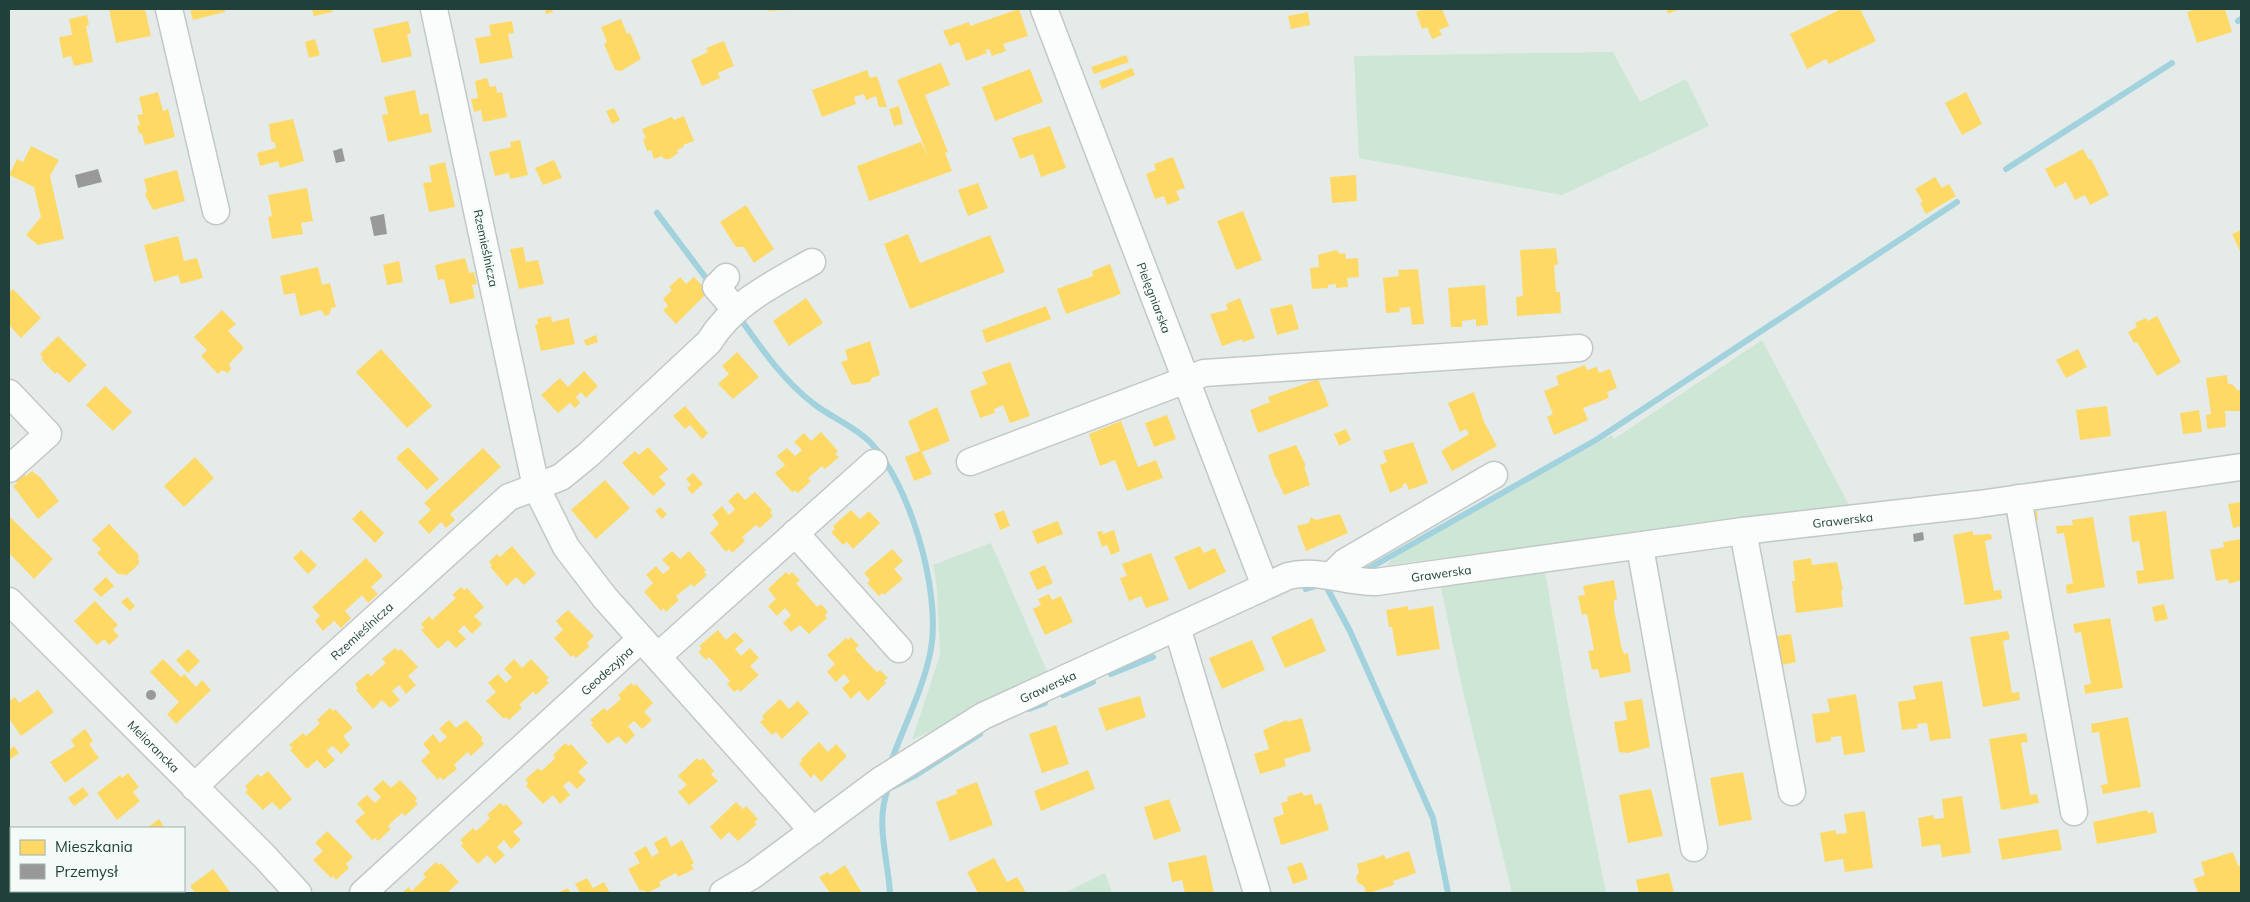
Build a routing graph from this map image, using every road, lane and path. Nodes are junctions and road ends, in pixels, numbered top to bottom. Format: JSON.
{"nodes":[{"id":1,"x":169,"y":9,"type":"edge"},
{"id":2,"x":434,"y":9,"type":"edge"},
{"id":3,"x":1044,"y":9,"type":"edge"},
{"id":4,"x":216,"y":212,"type":"dead end"},
{"id":5,"x":812,"y":262,"type":"dead end"},
{"id":6,"x":726,"y":278,"type":"dead end"},
{"id":7,"x":727,"y":317,"type":"junction"},
{"id":8,"x":1579,"y":348,"type":"dead end"},
{"id":9,"x":1187,"y":379,"type":"junction"},
{"id":10,"x":9,"y":393,"type":"edge"},
{"id":11,"x":970,"y":462,"type":"dead end"},
{"id":12,"x":874,"y":463,"type":"dead end"},
{"id":13,"x":2241,"y":467,"type":"edge"},
{"id":14,"x":9,"y":469,"type":"edge"},
{"id":15,"x":1494,"y":475,"type":"dead end"},
{"id":16,"x":536,"y":487,"type":"junction"},
{"id":17,"x":2018,"y":498,"type":"junction"},
{"id":18,"x":1743,"y":531,"type":"junction"},
{"id":19,"x":795,"y":533,"type":"junction"},
{"id":20,"x":1640,"y":547,"type":"junction"},
{"id":21,"x":1331,"y":576,"type":"junction"},
{"id":22,"x":1265,"y":586,"type":"junction"},
{"id":23,"x":9,"y":601,"type":"edge"},
{"id":24,"x":1177,"y":628,"type":"junction"},
{"id":25,"x":649,"y":647,"type":"junction"},
{"id":26,"x":899,"y":649,"type":"dead end"},
{"id":27,"x":194,"y":787,"type":"junction"},
{"id":28,"x":1792,"y":792,"type":"dead end"},
{"id":29,"x":2074,"y":812,"type":"dead end"},
{"id":30,"x":813,"y":831,"type":"junction"},
{"id":31,"x":1694,"y":848,"type":"dead end"},
{"id":32,"x":298,"y":893,"type":"edge"},
{"id":33,"x":363,"y":893,"type":"edge"},
{"id":34,"x":723,"y":893,"type":"edge"},
{"id":35,"x":1258,"y":893,"type":"edge"}],
"edges":[{"from":1,"to":4,"type":"street"},
{"from":2,"to":16,"type":"street","name":"Rzemieślnicza"},
{"from":3,"to":9,"type":"street","name":"Pielęgniarska"},
{"from":5,"to":7,"type":"street"},
{"from":6,"to":7,"type":"street"},
{"from":7,"to":16,"type":"street","name":"Rzemieślnicza"},
{"from":8,"to":9,"type":"street"},
{"from":9,"to":11,"type":"street"},
{"from":9,"to":22,"type":"street","name":"Pielęgniarska"},
{"from":10,"to":14,"type":"street"},
{"from":12,"to":19,"type":"street","name":"Geodezyjna"},
{"from":13,"to":17,"type":"street","name":"Grawerska"},
{"from":15,"to":21,"type":"street"},
{"from":16,"to":25,"type":"street"},
{"from":16,"to":27,"type":"street","name":"Rzemieślnicza"},
{"from":17,"to":18,"type":"street","name":"Grawerska"},
{"from":17,"to":29,"type":"street"},
{"from":18,"to":20,"type":"street","name":"Grawerska"},
{"from":18,"to":28,"type":"street"},
{"from":19,"to":25,"type":"street","name":"Geodezyjna"},
{"from":19,"to":26,"type":"street"},
{"from":20,"to":21,"type":"street","name":"Grawerska"},
{"from":20,"to":31,"type":"street"},
{"from":21,"to":22,"type":"street","name":"Grawerska"},
{"from":22,"to":24,"type":"street","name":"Grawerska"},
{"from":23,"to":27,"type":"street","name":"Meliorancka"},
{"from":24,"to":30,"type":"street","name":"Grawerska"},
{"from":24,"to":35,"type":"street"},
{"from":25,"to":30,"type":"street"},
{"from":25,"to":33,"type":"street","name":"Geodezyjna"},
{"from":27,"to":32,"type":"street","name":"Meliorancka"},
{"from":30,"to":34,"type":"street","name":"Grawerska"}]}
